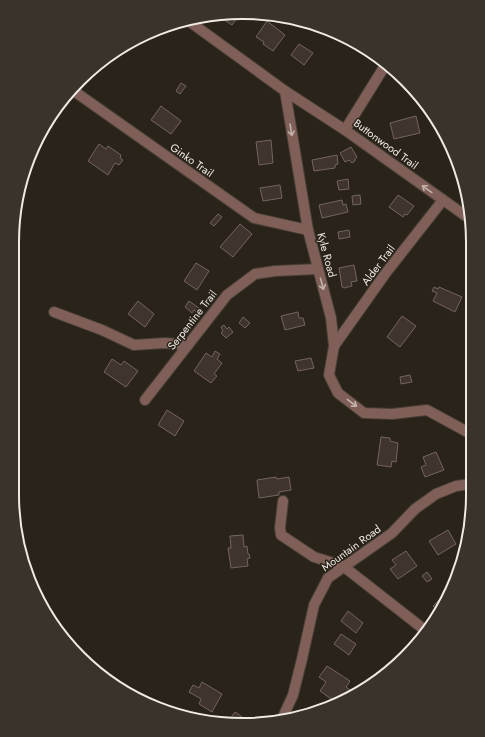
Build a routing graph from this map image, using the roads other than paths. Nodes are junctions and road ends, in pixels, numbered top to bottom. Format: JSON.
{"nodes":[{"id":1,"x":194,"y":25,"type":"edge"},
{"id":2,"x":383,"y":68,"type":"edge"},
{"id":3,"x":285,"y":91,"type":"junction"},
{"id":4,"x":76,"y":93,"type":"edge"},
{"id":5,"x":345,"y":130,"type":"junction"},
{"id":6,"x":443,"y":200,"type":"junction"},
{"id":7,"x":464,"y":215,"type":"edge"},
{"id":8,"x":308,"y":230,"type":"junction"},
{"id":9,"x":318,"y":269,"type":"junction"},
{"id":10,"x":54,"y":312,"type":"dead end"},
{"id":11,"x":188,"y":345,"type":"junction"},
{"id":12,"x":334,"y":346,"type":"junction"},
{"id":13,"x":145,"y":400,"type":"dead end"},
{"id":14,"x":466,"y":431,"type":"edge"},
{"id":15,"x":466,"y":485,"type":"edge"},
{"id":16,"x":283,"y":501,"type":"dead end"},
{"id":17,"x":343,"y":566,"type":"junction"},
{"id":18,"x":422,"y":628,"type":"edge"},
{"id":19,"x":284,"y":714,"type":"edge"}],
"edges":[{"from":1,"to":3,"type":"street"},
{"from":2,"to":5,"type":"street"},
{"from":3,"to":5,"type":"street","name":"Buttonwood Trail"},
{"from":3,"to":8,"type":"street","name":"Kyle Road","one_way":true},
{"from":4,"to":8,"type":"street","name":"Ginko Trail"},
{"from":6,"to":5,"type":"street","name":"Buttonwood Trail","one_way":true},
{"from":6,"to":7,"type":"street","name":"Buttonwood Trail"},
{"from":6,"to":12,"type":"street","name":"Alder Trail"},
{"from":8,"to":9,"type":"street","name":"Kyle Road"},
{"from":9,"to":11,"type":"street","name":"Serpentine Trail"},
{"from":9,"to":12,"type":"street","name":"Kyle Road","one_way":true},
{"from":10,"to":11,"type":"street"},
{"from":11,"to":13,"type":"street","name":"Serpentine Trail"},
{"from":12,"to":14,"type":"street","name":"Kyle Road","one_way":true},
{"from":15,"to":17,"type":"street","name":"Mountain Road"},
{"from":16,"to":17,"type":"street"},
{"from":17,"to":18,"type":"street"},
{"from":17,"to":19,"type":"street","name":"Mountain Road"}]}
